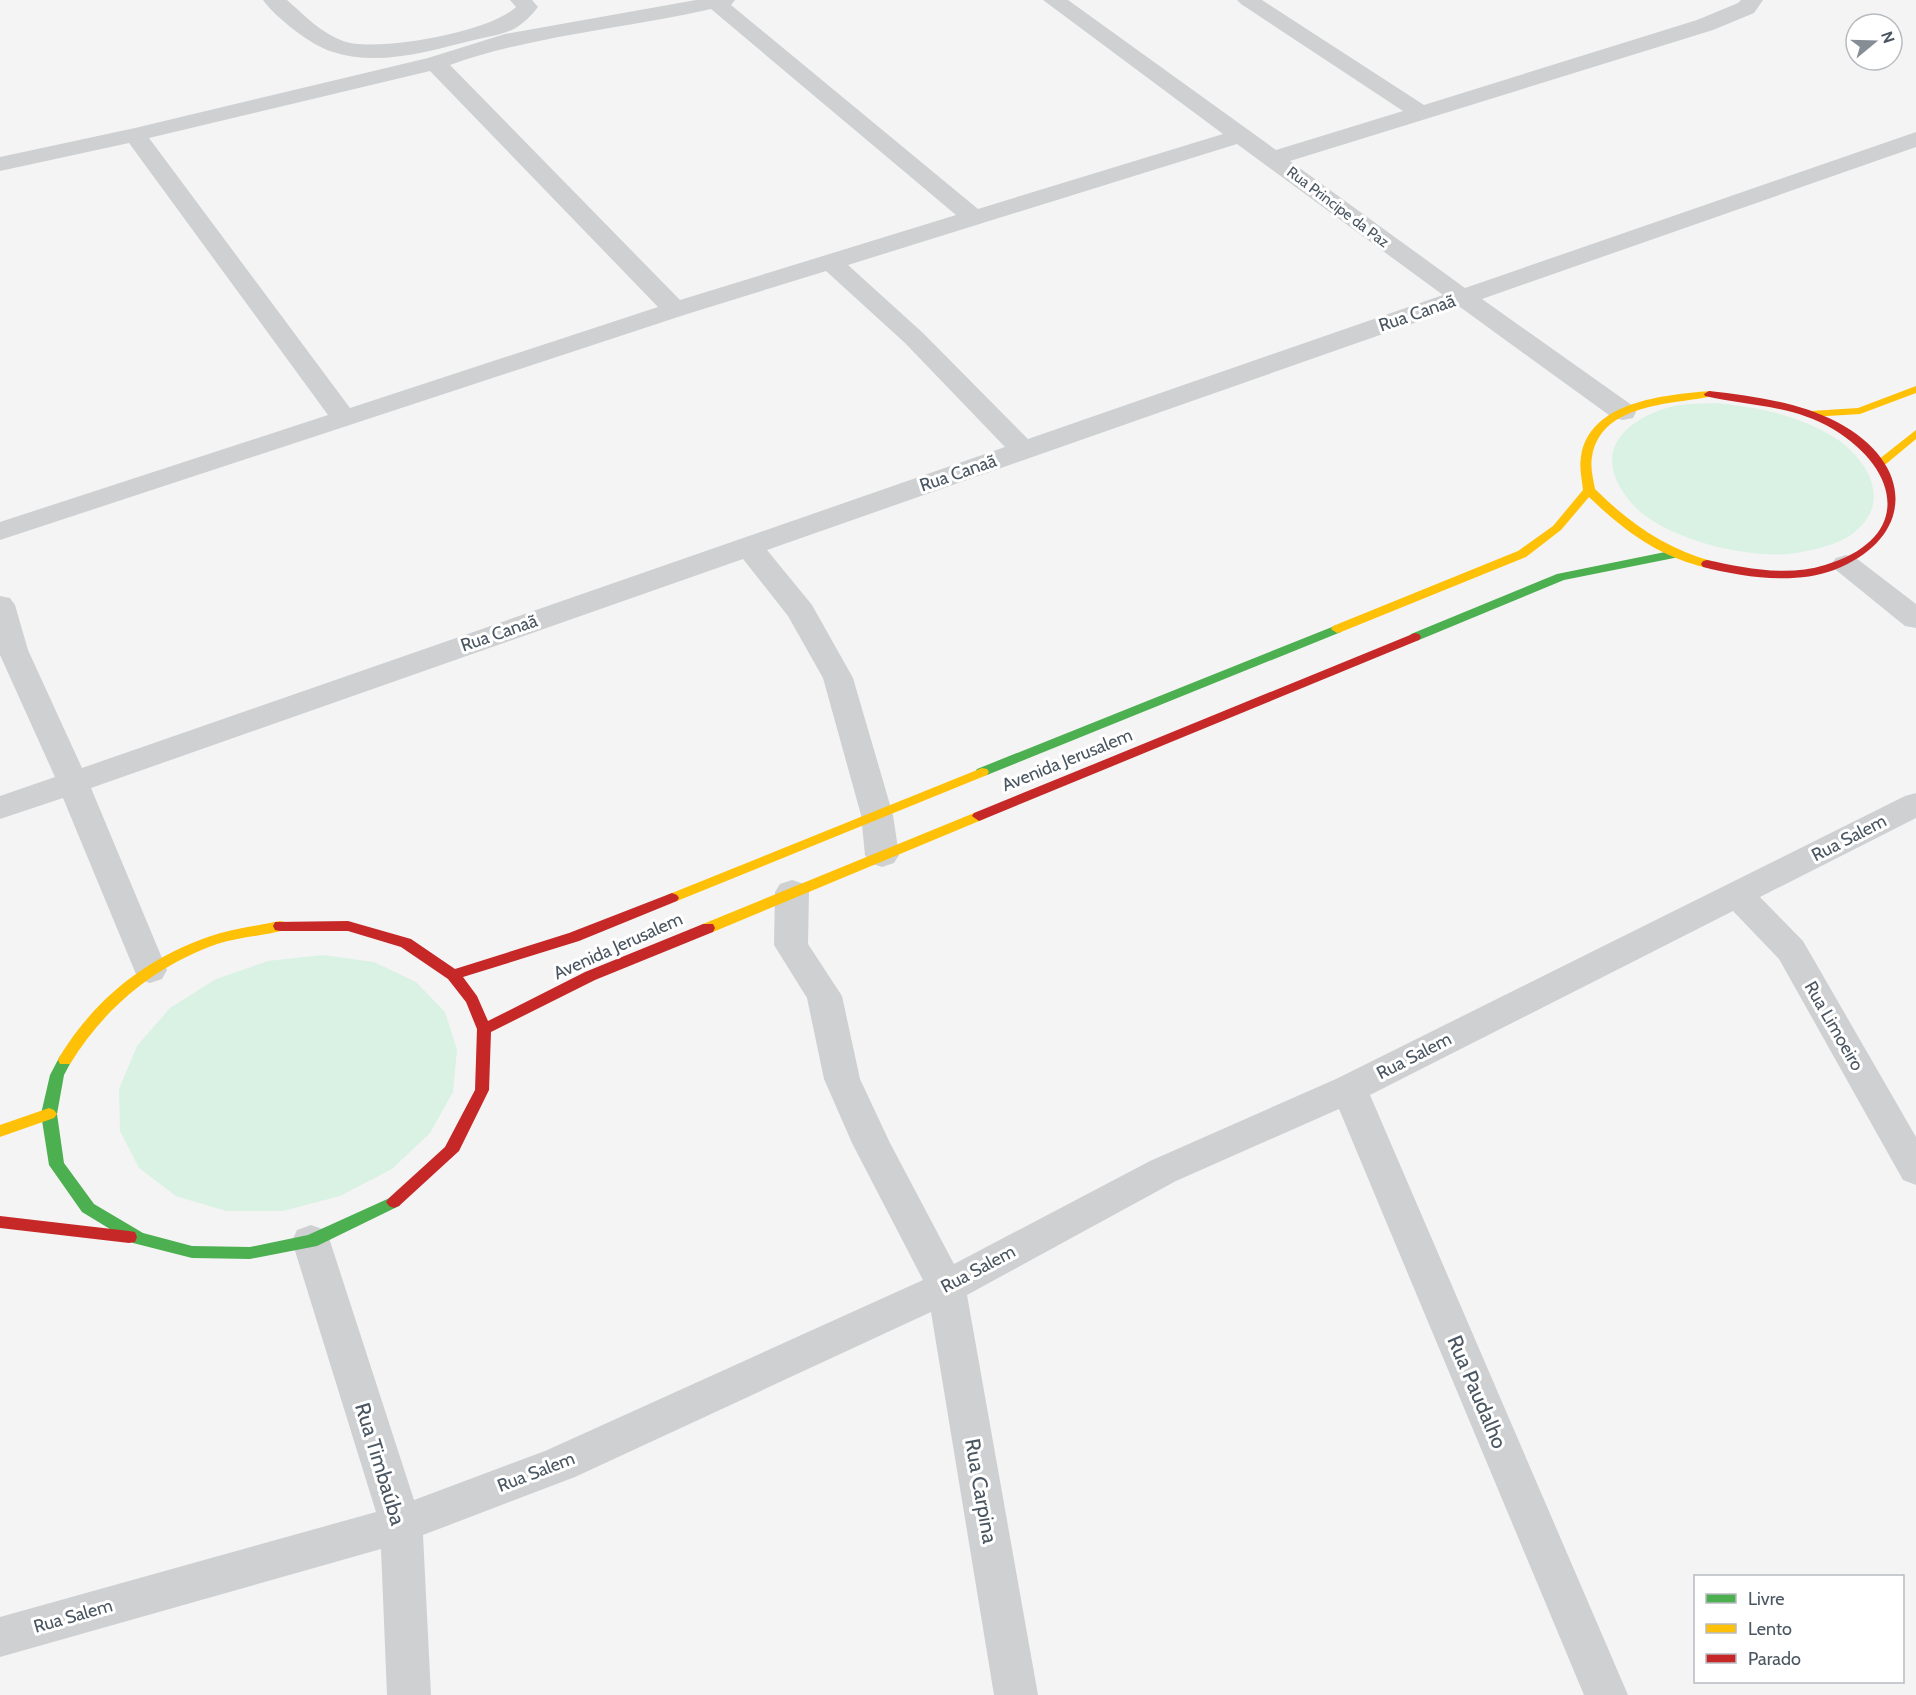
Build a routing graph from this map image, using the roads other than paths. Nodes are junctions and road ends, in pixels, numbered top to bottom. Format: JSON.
{"nodes":[{"id":1,"x":274,"y":0,"type":"edge"},
{"id":2,"x":521,"y":0,"type":"edge"},
{"id":3,"x":1054,"y":0,"type":"edge"},
{"id":4,"x":1291,"y":0,"type":"edge"},
{"id":5,"x":1752,"y":0,"type":"edge"},
{"id":6,"x":718,"y":1,"type":"edge"},
{"id":7,"x":1254,"y":4,"type":"edge"},
{"id":8,"x":435,"y":63,"type":"junction"},
{"id":9,"x":1421,"y":113,"type":"junction"},
{"id":10,"x":135,"y":135,"type":"junction"},
{"id":11,"x":1242,"y":135,"type":"junction"},
{"id":12,"x":1916,"y":138,"type":"edge"},
{"id":13,"x":1272,"y":159,"type":"junction"},
{"id":14,"x":0,"y":164,"type":"edge"},
{"id":15,"x":973,"y":217,"type":"junction"},
{"id":16,"x":830,"y":262,"type":"junction"},
{"id":17,"x":1461,"y":298,"type":"junction"},
{"id":18,"x":675,"y":310,"type":"junction"},
{"id":19,"x":1916,"y":389,"type":"edge"},
{"id":20,"x":1623,"y":412,"type":"junction"},
{"id":21,"x":1810,"y":414,"type":"junction"},
{"id":22,"x":344,"y":418,"type":"junction"},
{"id":23,"x":1916,"y":433,"type":"edge"},
{"id":24,"x":1023,"y":450,"type":"junction"},
{"id":25,"x":1882,"y":462,"type":"junction"},
{"id":26,"x":1589,"y":490,"type":"junction"},
{"id":27,"x":0,"y":531,"type":"edge"},
{"id":28,"x":748,"y":546,"type":"junction"},
{"id":29,"x":1675,"y":554,"type":"junction"},
{"id":30,"x":1846,"y":564,"type":"junction"},
{"id":31,"x":0,"y":605,"type":"edge"},
{"id":32,"x":1916,"y":619,"type":"edge"},
{"id":33,"x":1321,"y":636,"type":"junction"},
{"id":34,"x":1352,"y":663,"type":"junction"},
{"id":35,"x":73,"y":782,"type":"junction"},
{"id":36,"x":1916,"y":804,"type":"edge"},
{"id":37,"x":0,"y":808,"type":"edge"},
{"id":38,"x":877,"y":815,"type":"junction"},
{"id":39,"x":882,"y":855,"type":"junction"},
{"id":40,"x":792,"y":892,"type":"junction"},
{"id":41,"x":1737,"y":894,"type":"junction"},
{"id":42,"x":150,"y":970,"type":"junction"},
{"id":43,"x":453,"y":975,"type":"junction"},
{"id":44,"x":483,"y":1029,"type":"junction"},
{"id":45,"x":1349,"y":1089,"type":"junction"},
{"id":46,"x":49,"y":1114,"type":"junction"},
{"id":47,"x":0,"y":1131,"type":"edge"},
{"id":48,"x":1916,"y":1170,"type":"edge"},
{"id":49,"x":0,"y":1222,"type":"edge"},
{"id":50,"x":139,"y":1238,"type":"junction"},
{"id":51,"x":311,"y":1241,"type":"junction"},
{"id":52,"x":946,"y":1287,"type":"junction"},
{"id":53,"x":401,"y":1524,"type":"junction"},
{"id":54,"x":0,"y":1637,"type":"edge"},
{"id":55,"x":409,"y":1695,"type":"edge"},
{"id":56,"x":1016,"y":1695,"type":"edge"},
{"id":57,"x":1606,"y":1695,"type":"edge"}],
"edges":[{"from":1,"to":2,"type":"street"},
{"from":3,"to":11,"type":"street","name":"Rua Principe da Paz"},
{"from":4,"to":7,"type":"street"},
{"from":5,"to":9,"type":"street"},
{"from":6,"to":8,"type":"street"},
{"from":6,"to":15,"type":"street"},
{"from":7,"to":9,"type":"street"},
{"from":8,"to":10,"type":"street"},
{"from":8,"to":18,"type":"street"},
{"from":9,"to":13,"type":"street"},
{"from":10,"to":14,"type":"street"},
{"from":10,"to":22,"type":"street"},
{"from":11,"to":13,"type":"street","name":"Rua Principe da Paz"},
{"from":11,"to":15,"type":"street"},
{"from":12,"to":17,"type":"street","name":"Rua Canaã"},
{"from":13,"to":17,"type":"street","name":"Rua Principe da Paz"},
{"from":15,"to":16,"type":"street"},
{"from":16,"to":18,"type":"street"},
{"from":16,"to":24,"type":"street"},
{"from":17,"to":20,"type":"street","name":"Rua Principe da Paz"},
{"from":17,"to":24,"type":"street","name":"Rua Canaã"},
{"from":18,"to":22,"type":"street"},
{"from":19,"to":21,"type":"street","name":"Avenida Jerusalem"},
{"from":20,"to":21,"type":"street","name":"Avenida Jerusalem"},
{"from":20,"to":26,"type":"street","name":"Avenida Jerusalem"},
{"from":21,"to":25,"type":"street","name":"Avenida Jerusalem"},
{"from":22,"to":27,"type":"street"},
{"from":23,"to":25,"type":"street"},
{"from":24,"to":28,"type":"street","name":"Rua Canaã"},
{"from":25,"to":30,"type":"street","name":"Avenida Jerusalem"},
{"from":26,"to":29,"type":"street","name":"Avenida Jerusalem"},
{"from":26,"to":33,"type":"street","name":"Avenida Jerusalem"},
{"from":28,"to":35,"type":"street","name":"Rua Canaã"},
{"from":28,"to":38,"type":"street"},
{"from":29,"to":30,"type":"street","name":"Avenida Jerusalem"},
{"from":29,"to":34,"type":"street","name":"Avenida Jerusalem"},
{"from":30,"to":32,"type":"street"},
{"from":31,"to":35,"type":"street"},
{"from":33,"to":34,"type":"street"},
{"from":33,"to":38,"type":"street","name":"Avenida Jerusalem"},
{"from":34,"to":39,"type":"street","name":"Avenida Jerusalem"},
{"from":35,"to":37,"type":"street","name":"Rua Canaã"},
{"from":35,"to":42,"type":"street"},
{"from":36,"to":41,"type":"street","name":"Rua Salem"},
{"from":38,"to":39,"type":"street"},
{"from":38,"to":43,"type":"street","name":"Avenida Jerusalem"},
{"from":39,"to":40,"type":"street","name":"Avenida Jerusalem"},
{"from":40,"to":44,"type":"street","name":"Avenida Jerusalem"},
{"from":40,"to":52,"type":"street","name":"Rua Carpina"},
{"from":41,"to":45,"type":"street","name":"Rua Salem"},
{"from":41,"to":48,"type":"street","name":"Rua Limoeiro"},
{"from":42,"to":43,"type":"street"},
{"from":42,"to":46,"type":"street"},
{"from":43,"to":44,"type":"street"},
{"from":44,"to":51,"type":"street"},
{"from":45,"to":52,"type":"street","name":"Rua Salem"},
{"from":45,"to":57,"type":"street","name":"Rua Paudalho"},
{"from":46,"to":47,"type":"street"},
{"from":46,"to":50,"type":"street"},
{"from":49,"to":50,"type":"street"},
{"from":50,"to":51,"type":"street"},
{"from":51,"to":53,"type":"street","name":"Rua Timbaúba"},
{"from":52,"to":53,"type":"street","name":"Rua Salem"},
{"from":52,"to":56,"type":"street","name":"Rua Carpina"},
{"from":53,"to":54,"type":"street","name":"Rua Salem"},
{"from":53,"to":55,"type":"street","name":"Rua Timbaúba"}]}
